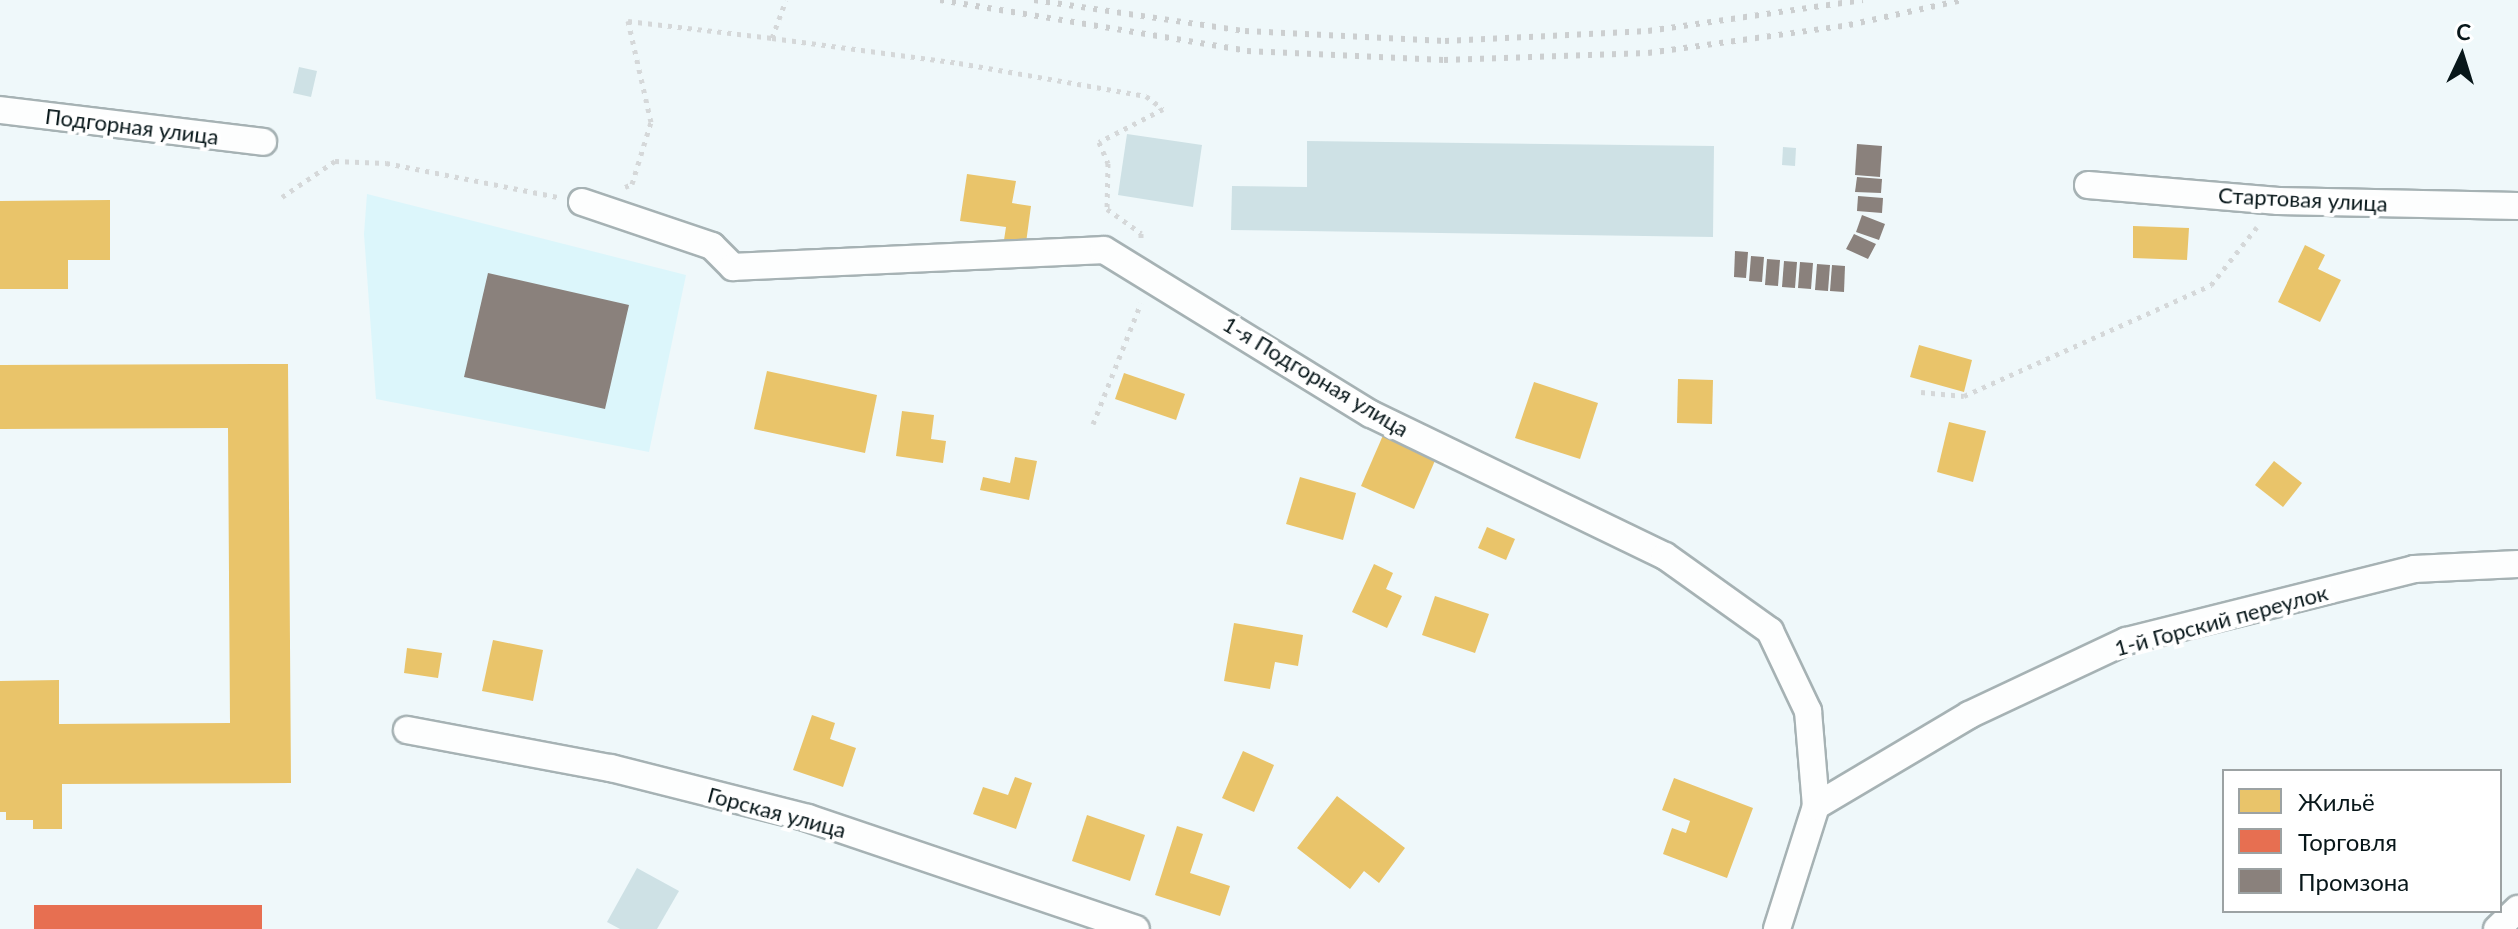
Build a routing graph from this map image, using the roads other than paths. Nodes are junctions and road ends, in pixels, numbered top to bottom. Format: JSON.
{"nodes":[{"id":1,"x":0,"y":110,"type":"edge"},
{"id":2,"x":263,"y":142,"type":"dead end"},
{"id":3,"x":2088,"y":185,"type":"dead end"},
{"id":4,"x":582,"y":202,"type":"road end"},
{"id":5,"x":2518,"y":206,"type":"edge"},
{"id":6,"x":2518,"y":564,"type":"edge"},
{"id":7,"x":407,"y":730,"type":"dead end"},
{"id":8,"x":1816,"y":806,"type":"junction"},
{"id":9,"x":2518,"y":909,"type":"edge"},
{"id":10,"x":1136,"y":929,"type":"edge"},
{"id":11,"x":1777,"y":929,"type":"edge"},
{"id":12,"x":2497,"y":929,"type":"edge"}],
"edges":[{"from":1,"to":2,"type":"street","name":"Подгорная улица"},
{"from":3,"to":5,"type":"street","name":"Стартовая улица"},
{"from":4,"to":8,"type":"street","name":"1-я Подгорная улица"},
{"from":6,"to":8,"type":"street","name":"1-й Горский переулок"},
{"from":7,"to":10,"type":"street","name":"Горская улица"},
{"from":8,"to":11,"type":"street","name":"1-я Подгорная улица"},
{"from":9,"to":12,"type":"street"}]}
